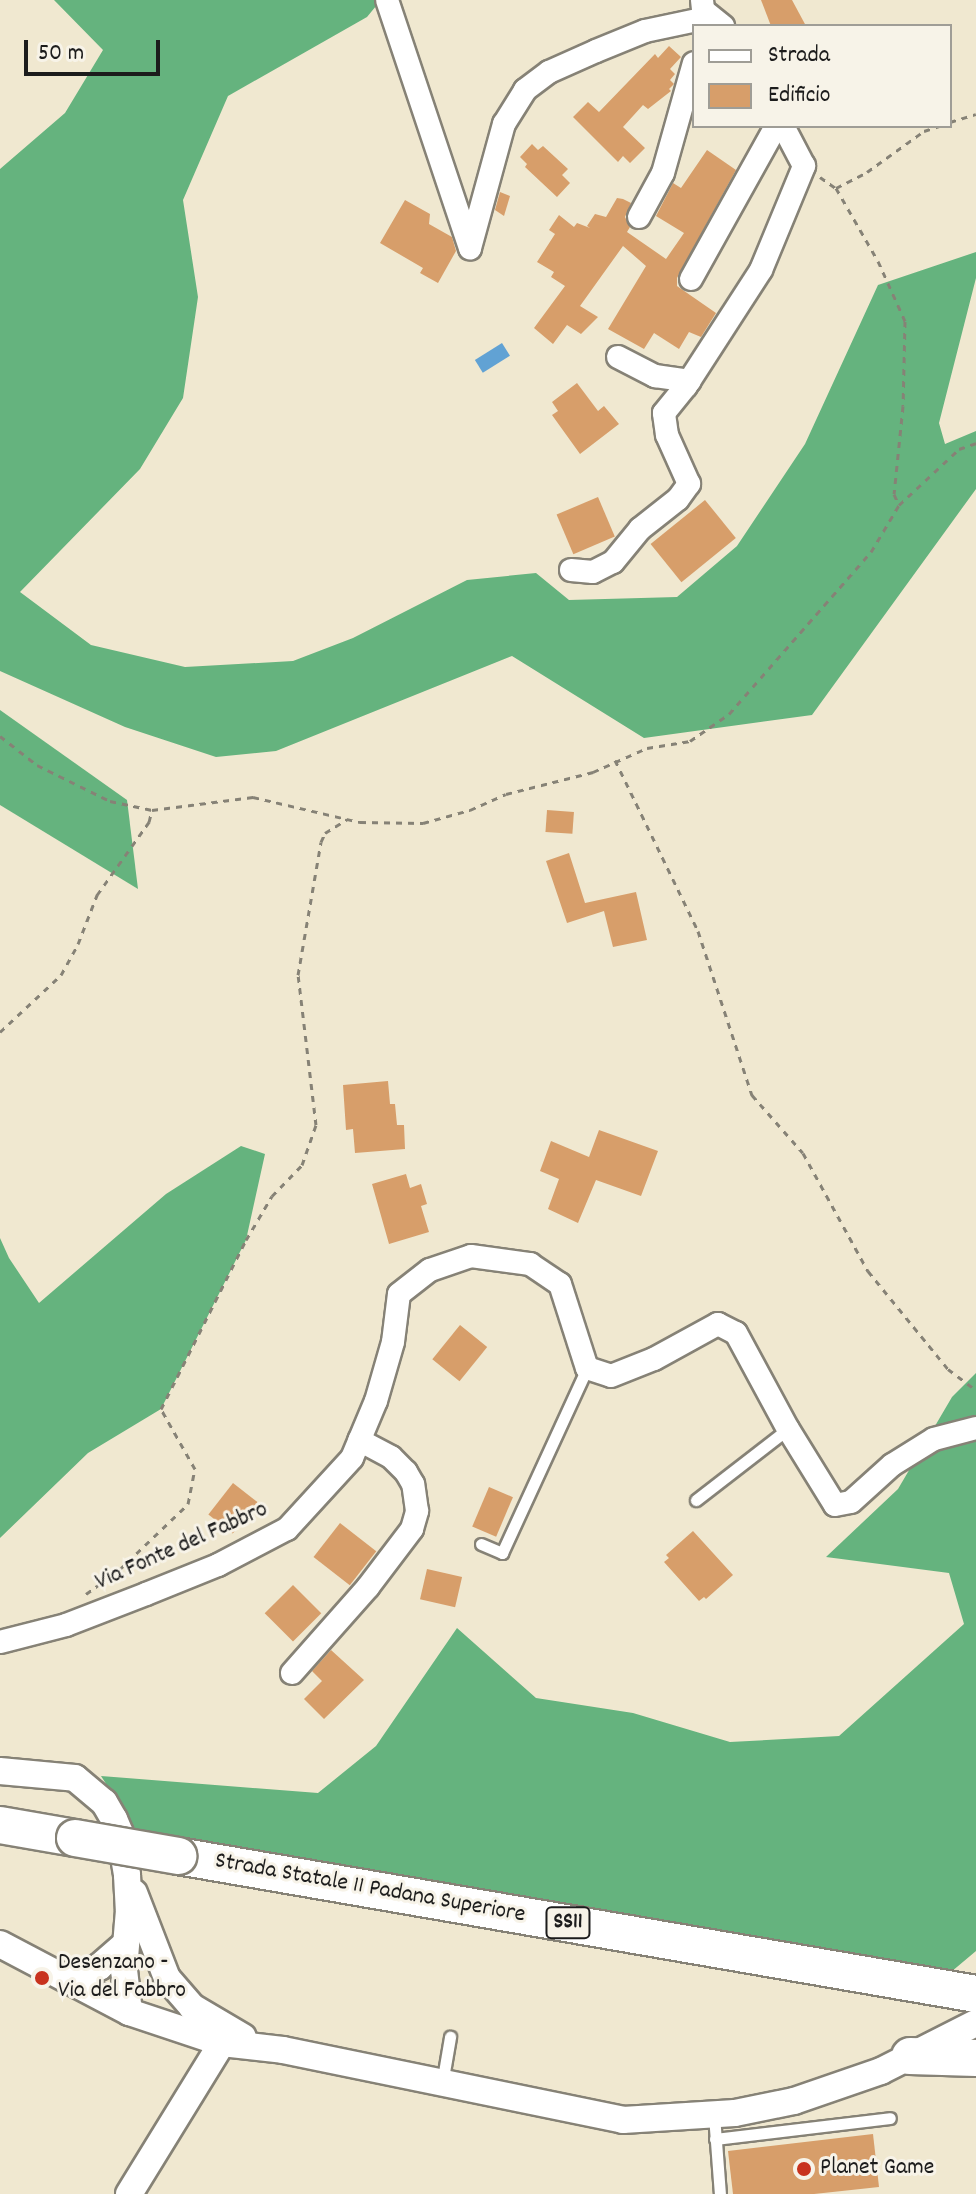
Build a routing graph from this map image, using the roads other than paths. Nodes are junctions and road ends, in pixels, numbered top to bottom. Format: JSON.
{"nodes":[{"id":1,"x":387,"y":0,"type":"edge"},
{"id":2,"x":706,"y":16,"type":"edge"},
{"id":3,"x":692,"y":70,"type":"edge"},
{"id":4,"x":775,"y":128,"type":"edge"},
{"id":5,"x":784,"y":128,"type":"edge"},
{"id":6,"x":639,"y":217,"type":"dead end"},
{"id":7,"x":691,"y":279,"type":"dead end"},
{"id":8,"x":618,"y":357,"type":"dead end"},
{"id":9,"x":690,"y":381,"type":"junction"},
{"id":10,"x":571,"y":570,"type":"dead end"},
{"id":11,"x":587,"y":1368,"type":"junction"},
{"id":12,"x":976,"y":1428,"type":"edge"},
{"id":13,"x":788,"y":1429,"type":"junction"},
{"id":14,"x":359,"y":1440,"type":"junction"},
{"id":15,"x":696,"y":1500,"type":"dead end"},
{"id":16,"x":481,"y":1544,"type":"dead end"},
{"id":17,"x":0,"y":1642,"type":"edge"},
{"id":18,"x":292,"y":1673,"type":"dead end"},
{"id":19,"x":0,"y":1771,"type":"edge"},
{"id":20,"x":0,"y":1825,"type":"edge"},
{"id":21,"x":127,"y":1875,"type":"junction"},
{"id":22,"x":0,"y":1944,"type":"edge"},
{"id":23,"x":125,"y":1944,"type":"junction"},
{"id":24,"x":157,"y":1958,"type":"junction"},
{"id":25,"x":70,"y":1980,"type":"junction"},
{"id":26,"x":968,"y":1992,"type":"edge"},
{"id":27,"x":129,"y":2012,"type":"junction"},
{"id":28,"x":976,"y":2023,"type":"edge"},
{"id":29,"x":450,"y":2037,"type":"dead end"},
{"id":30,"x":222,"y":2043,"type":"junction"},
{"id":31,"x":267,"y":2048,"type":"junction"},
{"id":32,"x":910,"y":2056,"type":"junction"},
{"id":33,"x":976,"y":2058,"type":"edge"},
{"id":34,"x":442,"y":2084,"type":"junction"},
{"id":35,"x":890,"y":2118,"type":"dead end"},
{"id":36,"x":714,"y":2127,"type":"junction"},
{"id":37,"x":129,"y":2194,"type":"edge"},
{"id":38,"x":720,"y":2194,"type":"edge"}],
"edges":[{"from":1,"to":2,"type":"street"},
{"from":3,"to":6,"type":"street"},
{"from":4,"to":7,"type":"street"},
{"from":5,"to":9,"type":"street"},
{"from":8,"to":9,"type":"street"},
{"from":9,"to":10,"type":"street"},
{"from":11,"to":13,"type":"street"},
{"from":11,"to":14,"type":"street","name":"Via Fonte del Fabbro"},
{"from":11,"to":16,"type":"lane"},
{"from":12,"to":13,"type":"street"},
{"from":13,"to":15,"type":"lane"},
{"from":14,"to":17,"type":"street","name":"Via Fonte del Fabbro"},
{"from":14,"to":18,"type":"street"},
{"from":19,"to":21,"type":"street"},
{"from":20,"to":26,"type":"highway","name":"Strada Statale 11 Padana Superiore","number":"SS11","bridge":true},
{"from":21,"to":23,"type":"street"},
{"from":21,"to":24,"type":"street"},
{"from":22,"to":25,"type":"street"},
{"from":23,"to":25,"type":"street"},
{"from":23,"to":27,"type":"street"},
{"from":24,"to":27,"type":"street"},
{"from":24,"to":31,"type":"street"},
{"from":25,"to":27,"type":"street"},
{"from":27,"to":30,"type":"street"},
{"from":28,"to":32,"type":"street"},
{"from":29,"to":34,"type":"lane"},
{"from":30,"to":31,"type":"street"},
{"from":30,"to":37,"type":"street"},
{"from":31,"to":34,"type":"street"},
{"from":32,"to":33,"type":"highway"},
{"from":32,"to":36,"type":"street"},
{"from":34,"to":36,"type":"street"},
{"from":35,"to":36,"type":"lane"},
{"from":36,"to":38,"type":"lane"}]}
